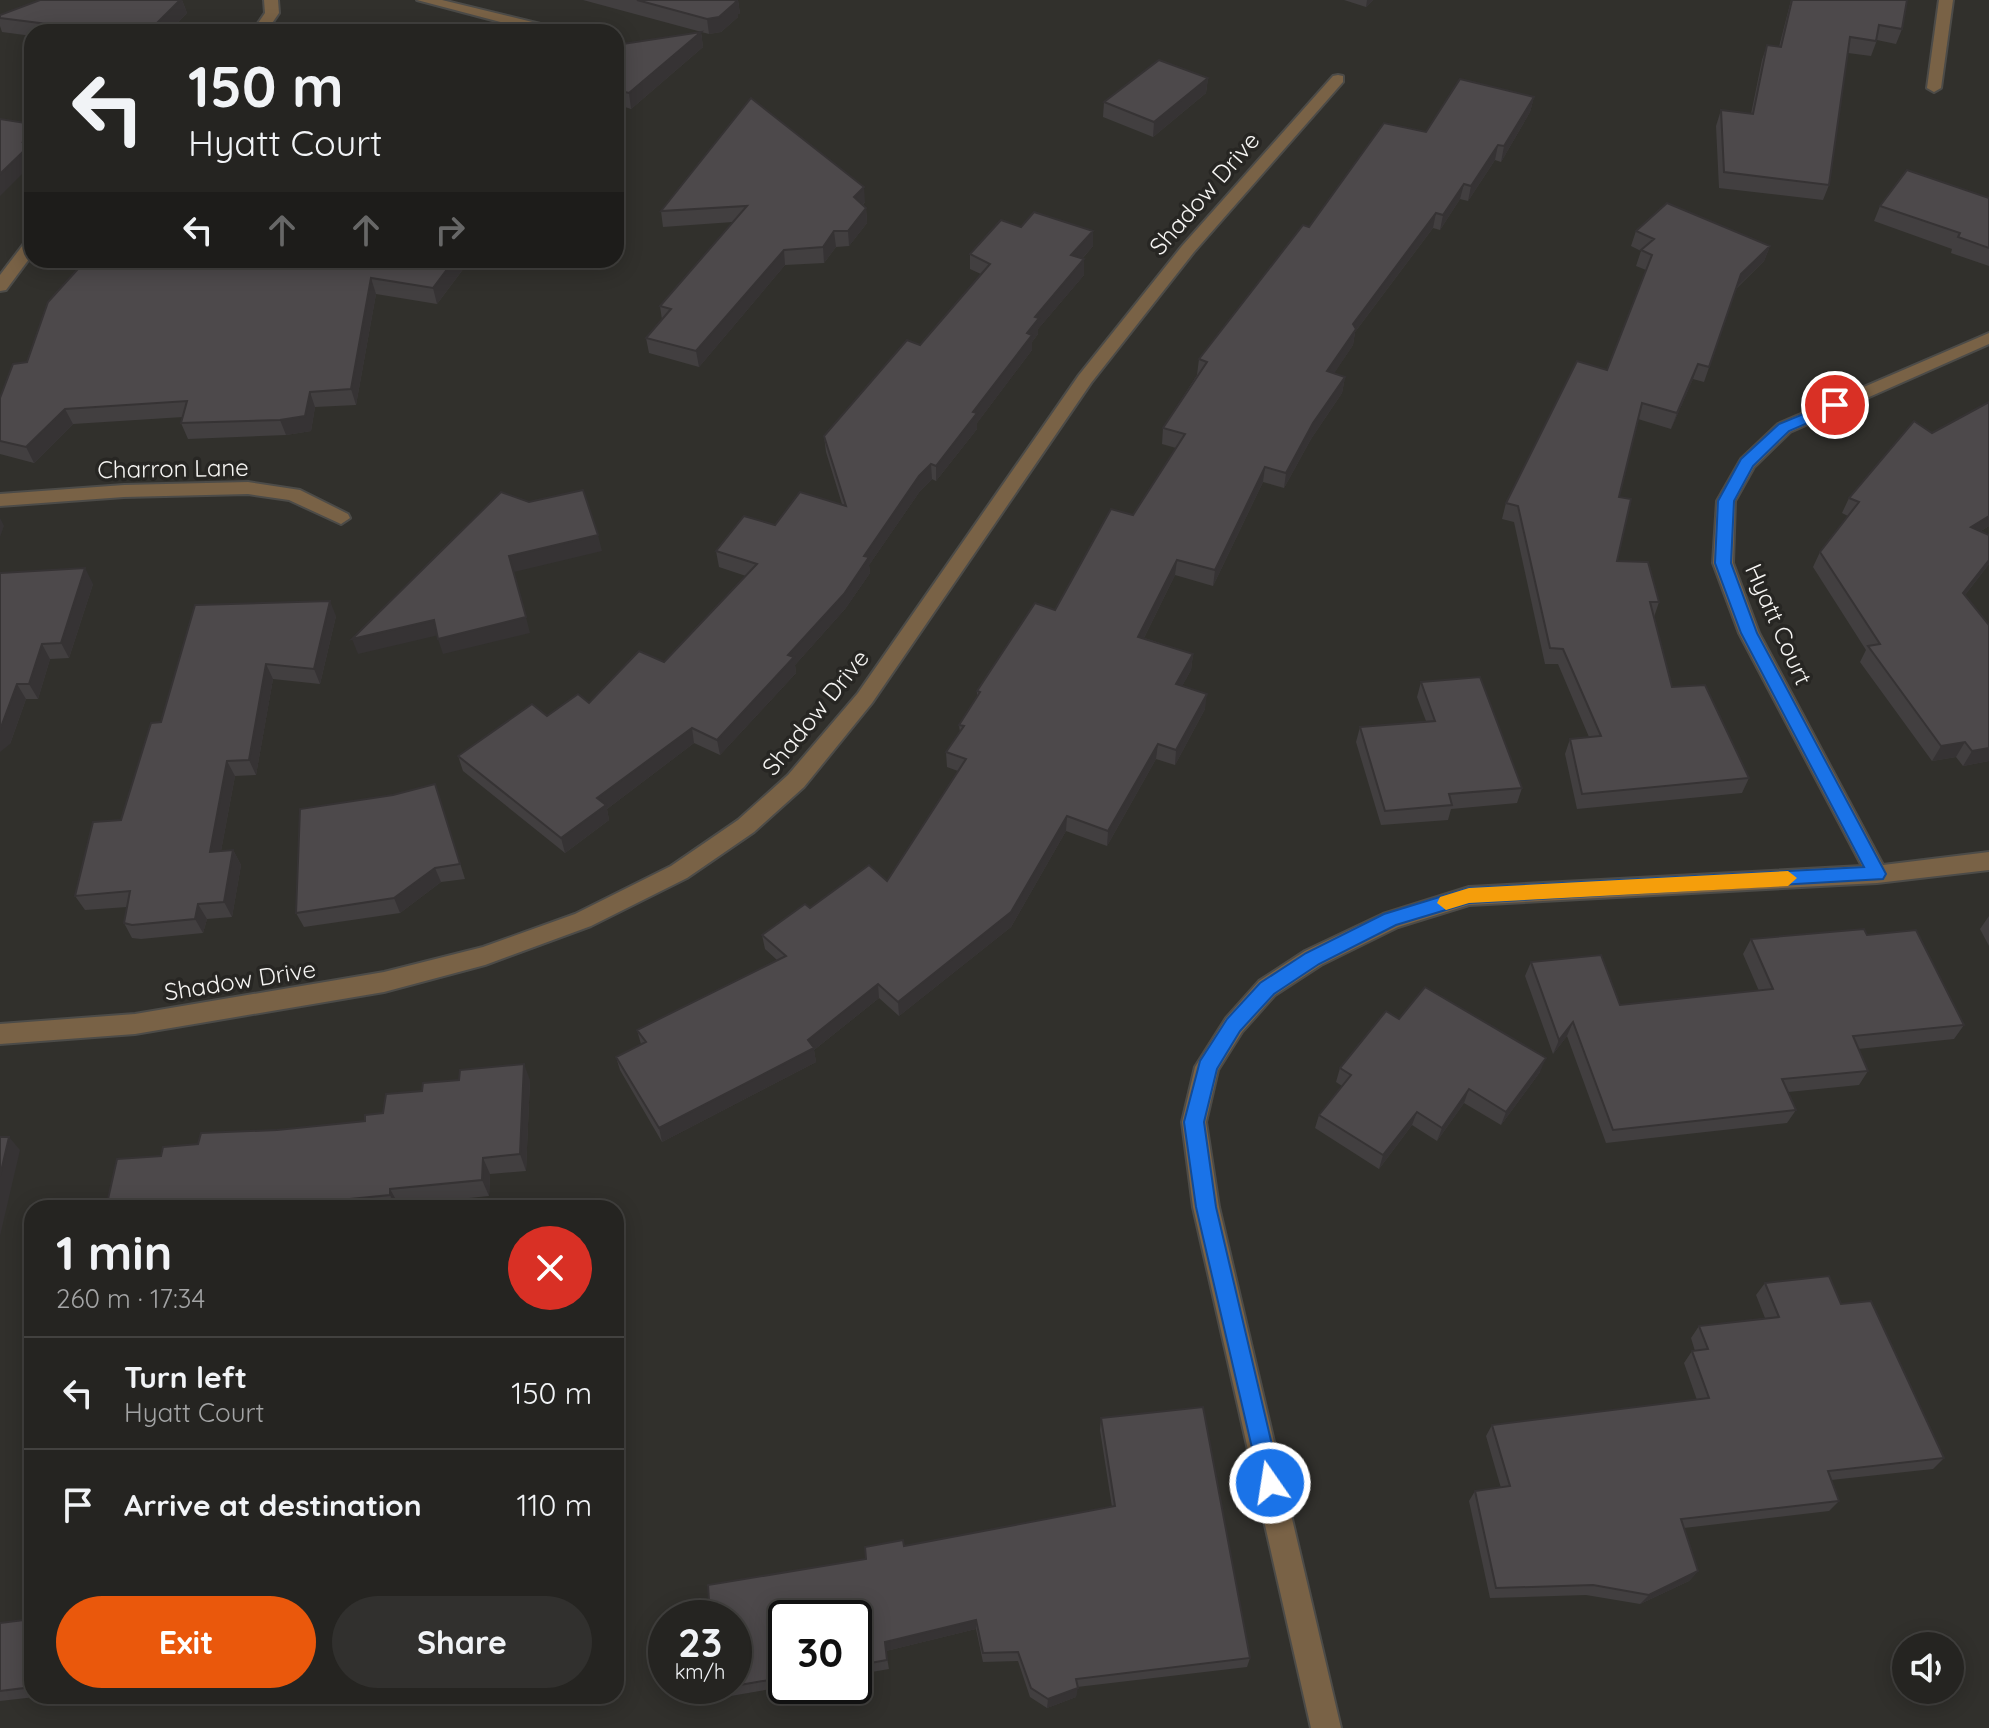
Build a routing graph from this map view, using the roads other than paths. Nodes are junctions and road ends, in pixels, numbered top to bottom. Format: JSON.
{"nodes":[{"id":1,"x":424,"y":0,"type":"edge"},
{"id":2,"x":1946,"y":0,"type":"edge"},
{"id":3,"x":276,"y":1,"type":"edge"},
{"id":4,"x":264,"y":24,"type":"edge"},
{"id":5,"x":523,"y":24,"type":"edge"},
{"id":6,"x":1338,"y":79,"type":"dead end"},
{"id":7,"x":1934,"y":88,"type":"dead end"},
{"id":8,"x":24,"y":254,"type":"edge"},
{"id":9,"x":0,"y":286,"type":"edge"},
{"id":10,"x":1989,"y":338,"type":"edge"},
{"id":11,"x":0,"y":500,"type":"edge"},
{"id":12,"x":341,"y":518,"type":"dead end"},
{"id":13,"x":1989,"y":861,"type":"edge"},
{"id":14,"x":1877,"y":874,"type":"junction"},
{"id":15,"x":0,"y":1034,"type":"edge"},
{"id":16,"x":1326,"y":1728,"type":"edge"}],
"edges":[{"from":1,"to":5,"type":"street"},
{"from":2,"to":7,"type":"street"},
{"from":3,"to":4,"type":"street"},
{"from":6,"to":15,"type":"street","name":"Shadow Drive"},
{"from":8,"to":9,"type":"street"},
{"from":10,"to":14,"type":"street","name":"Hyatt Court"},
{"from":11,"to":12,"type":"street","name":"Charron Lane"},
{"from":13,"to":14,"type":"street"},
{"from":14,"to":16,"type":"street"}]}
